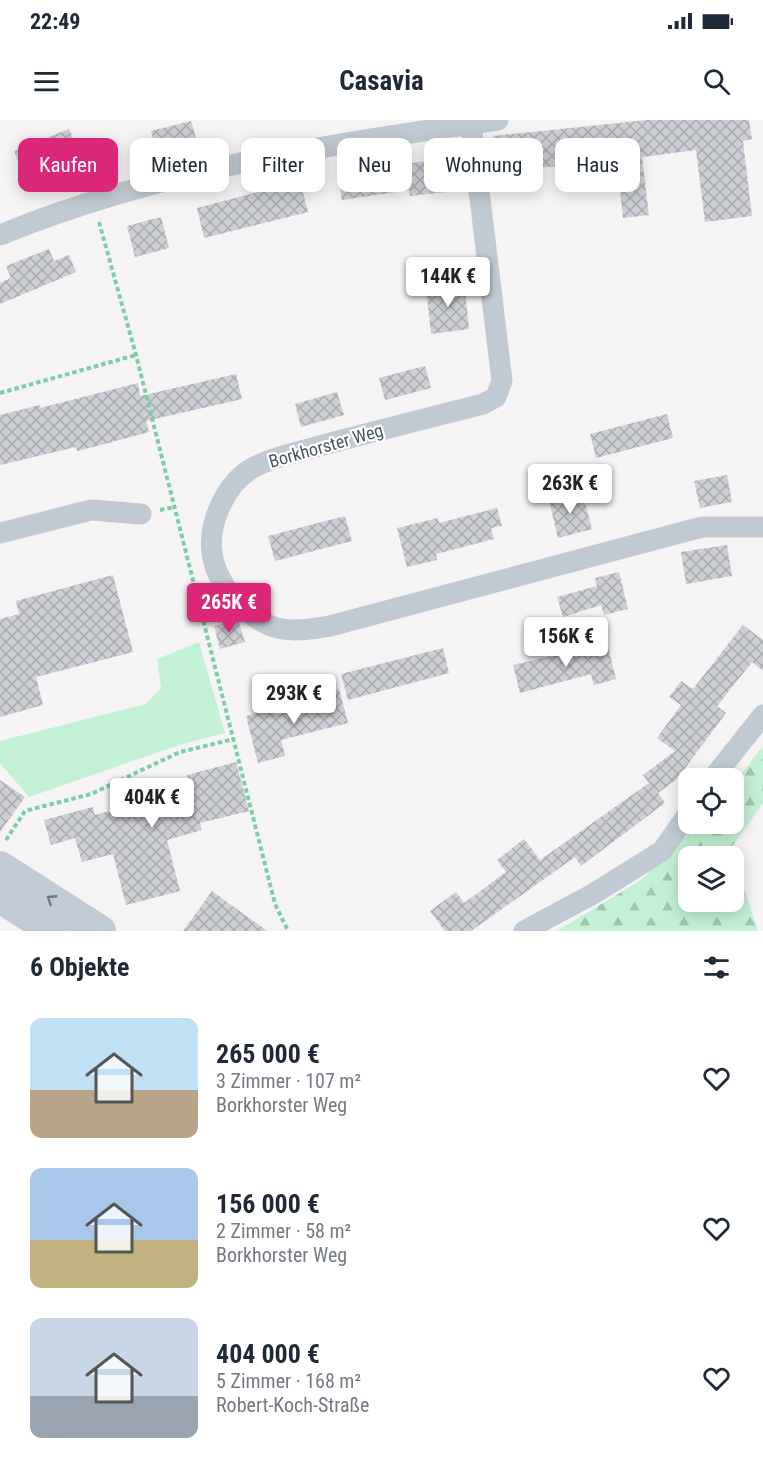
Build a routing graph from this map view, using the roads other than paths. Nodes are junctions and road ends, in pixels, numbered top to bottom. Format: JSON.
{"nodes":[{"id":1,"x":498,"y":120,"type":"edge"},
{"id":2,"x":471,"y":124,"type":"junction"},
{"id":3,"x":0,"y":235,"type":"edge"},
{"id":4,"x":141,"y":514,"type":"dead end"},
{"id":5,"x":763,"y":527,"type":"edge"},
{"id":6,"x":0,"y":533,"type":"edge"},
{"id":7,"x":763,"y":715,"type":"edge"},
{"id":8,"x":721,"y":768,"type":"edge"},
{"id":9,"x":678,"y":828,"type":"edge"},
{"id":10,"x":2,"y":856,"type":"edge"},
{"id":11,"x":0,"y":897,"type":"edge"},
{"id":12,"x":53,"y":931,"type":"edge"},
{"id":13,"x":100,"y":931,"type":"edge"},
{"id":14,"x":524,"y":931,"type":"edge"}],
"edges":[{"from":1,"to":2,"type":"street"},
{"from":2,"to":3,"type":"street"},
{"from":2,"to":5,"type":"street","name":"Borkhorster Weg"},
{"from":4,"to":6,"type":"street"},
{"from":7,"to":8,"type":"street"},
{"from":9,"to":14,"type":"street"},
{"from":13,"to":10,"type":"street","one_way":true},
{"from":11,"to":12,"type":"street"}]}
